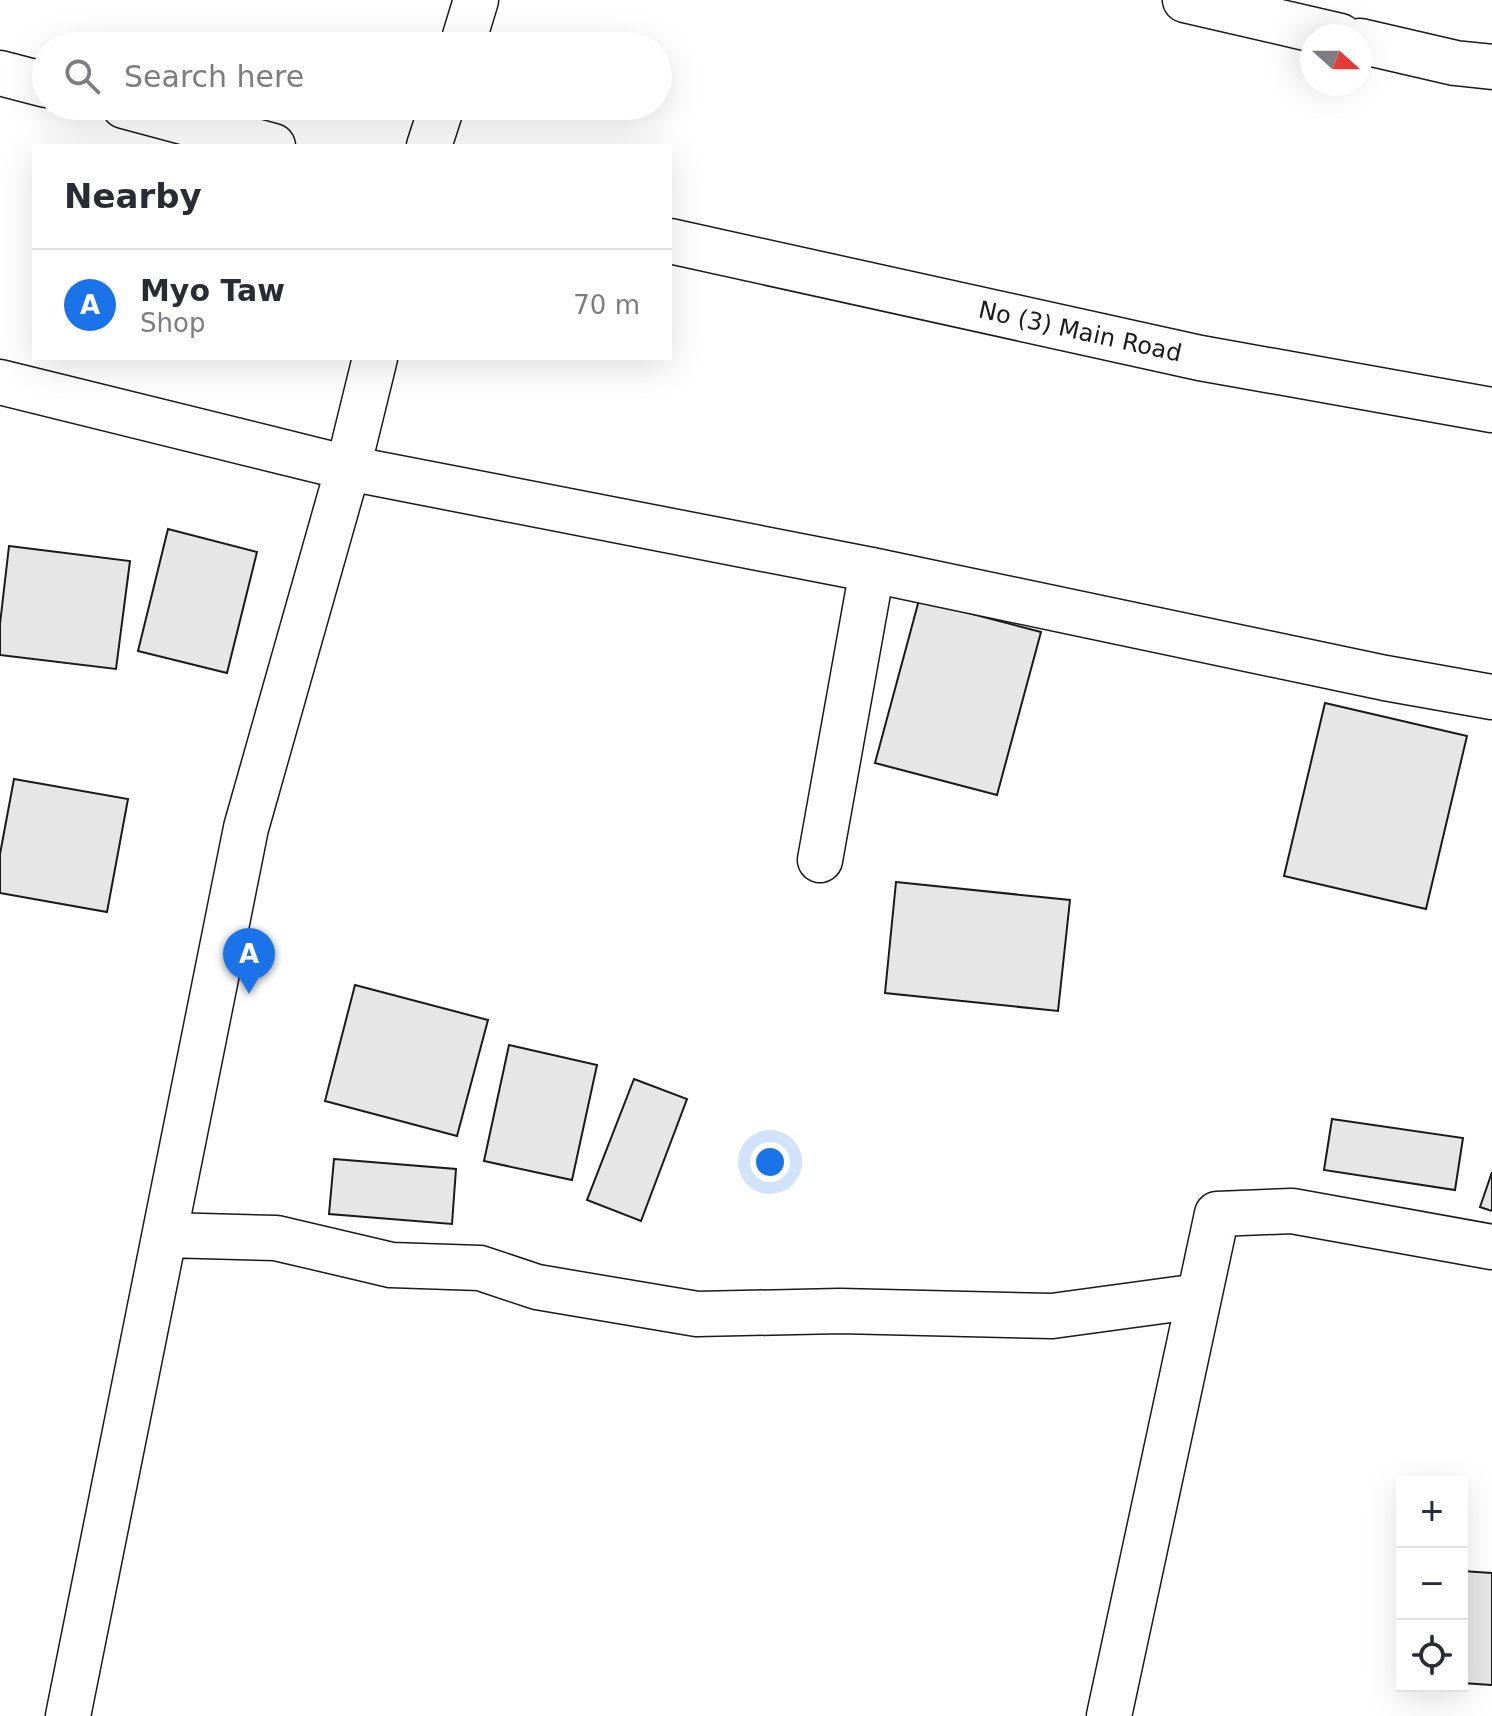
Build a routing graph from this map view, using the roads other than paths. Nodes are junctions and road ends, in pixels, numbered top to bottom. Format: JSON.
{"nodes":[{"id":1,"x":476,"y":0,"type":"edge"},
{"id":2,"x":1185,"y":0,"type":"edge"},
{"id":3,"x":1300,"y":27,"type":"edge"},
{"id":4,"x":466,"y":32,"type":"edge"},
{"id":5,"x":1372,"y":44,"type":"edge"},
{"id":6,"x":1492,"y":67,"type":"edge"},
{"id":7,"x":0,"y":73,"type":"edge"},
{"id":8,"x":32,"y":81,"type":"edge"},
{"id":9,"x":176,"y":120,"type":"edge"},
{"id":10,"x":437,"y":120,"type":"edge"},
{"id":11,"x":266,"y":144,"type":"edge"},
{"id":12,"x":430,"y":144,"type":"edge"},
{"id":13,"x":672,"y":241,"type":"edge"},
{"id":14,"x":375,"y":360,"type":"edge"},
{"id":15,"x":0,"y":382,"type":"edge"},
{"id":16,"x":1492,"y":410,"type":"edge"},
{"id":17,"x":348,"y":468,"type":"junction"},
{"id":18,"x":872,"y":570,"type":"junction"},
{"id":19,"x":1492,"y":697,"type":"edge"},
{"id":20,"x":820,"y":860,"type":"dead end"},
{"id":21,"x":166,"y":1235,"type":"junction"},
{"id":22,"x":1492,"y":1247,"type":"edge"},
{"id":23,"x":1199,"y":1296,"type":"junction"},
{"id":24,"x":68,"y":1716,"type":"edge"},
{"id":25,"x":1109,"y":1716,"type":"edge"}],
"edges":[{"from":1,"to":4,"type":"street"},
{"from":2,"to":3,"type":"street"},
{"from":5,"to":6,"type":"street"},
{"from":7,"to":8,"type":"street"},
{"from":9,"to":11,"type":"street"},
{"from":10,"to":12,"type":"street"},
{"from":13,"to":16,"type":"street","name":"No (3) Main Road"},
{"from":14,"to":17,"type":"street"},
{"from":15,"to":17,"type":"street"},
{"from":17,"to":18,"type":"street"},
{"from":17,"to":21,"type":"street"},
{"from":18,"to":19,"type":"street"},
{"from":18,"to":20,"type":"street"},
{"from":21,"to":23,"type":"street"},
{"from":21,"to":24,"type":"street"},
{"from":22,"to":23,"type":"street"},
{"from":23,"to":25,"type":"street"}]}
